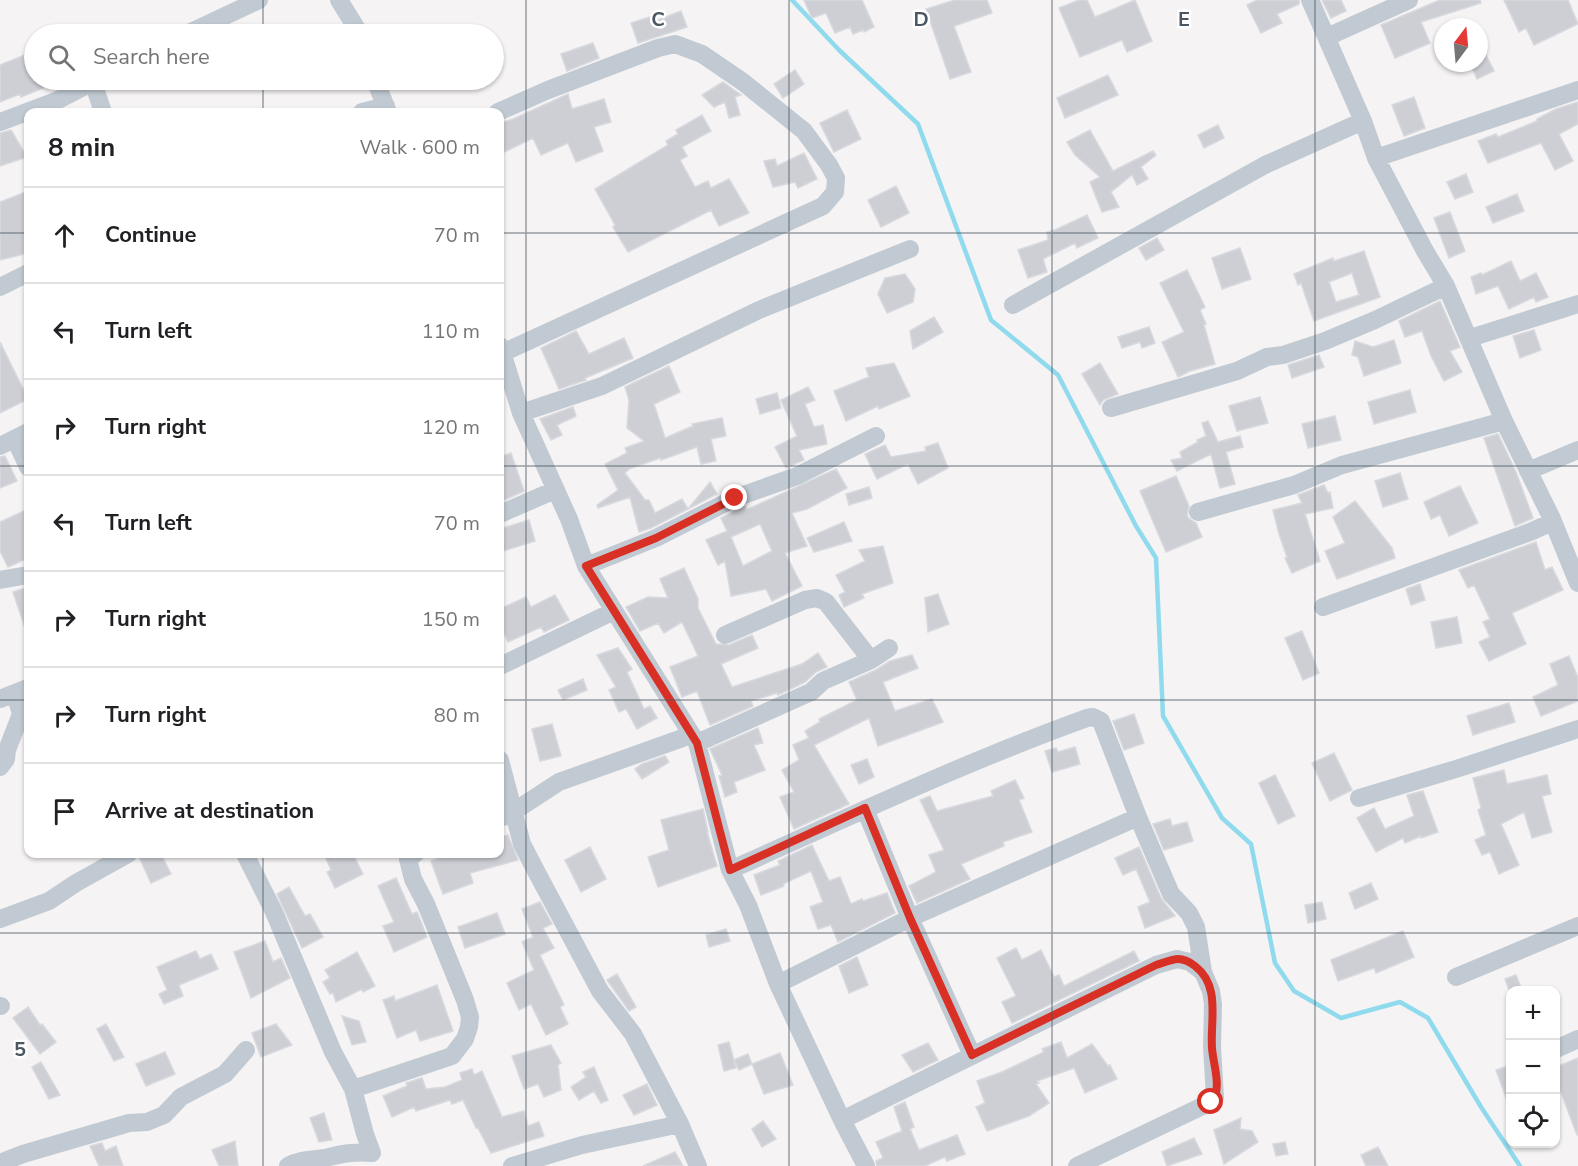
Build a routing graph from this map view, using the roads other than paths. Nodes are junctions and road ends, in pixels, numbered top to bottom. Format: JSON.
{"nodes":[{"id":1,"x":259,"y":0,"type":"edge"},
{"id":2,"x":339,"y":0,"type":"edge"},
{"id":3,"x":1310,"y":0,"type":"edge"},
{"id":4,"x":1409,"y":0,"type":"edge"},
{"id":5,"x":208,"y":24,"type":"edge"},
{"id":6,"x":354,"y":24,"type":"edge"},
{"id":7,"x":1327,"y":37,"type":"junction"},
{"id":8,"x":77,"y":90,"type":"edge"},
{"id":9,"x":97,"y":90,"type":"edge"},
{"id":10,"x":379,"y":90,"type":"edge"},
{"id":11,"x":1578,"y":90,"type":"edge"},
{"id":12,"x":37,"y":108,"type":"edge"},
{"id":13,"x":102,"y":108,"type":"edge"},
{"id":14,"x":387,"y":108,"type":"edge"},
{"id":15,"x":504,"y":109,"type":"edge"},
{"id":16,"x":24,"y":113,"type":"edge"},
{"id":17,"x":1363,"y":120,"type":"junction"},
{"id":18,"x":0,"y":122,"type":"edge"},
{"id":19,"x":1376,"y":158,"type":"junction"},
{"id":20,"x":910,"y":249,"type":"dead end"},
{"id":21,"x":24,"y":275,"type":"edge"},
{"id":22,"x":1446,"y":286,"type":"junction"},
{"id":23,"x":0,"y":287,"type":"edge"},
{"id":24,"x":1578,"y":304,"type":"edge"},
{"id":25,"x":1013,"y":305,"type":"dead end"},
{"id":26,"x":1470,"y":338,"type":"junction"},
{"id":27,"x":504,"y":349,"type":"edge"},
{"id":28,"x":504,"y":363,"type":"edge"},
{"id":29,"x":1111,"y":408,"type":"dead end"},
{"id":30,"x":521,"y":413,"type":"junction"},
{"id":31,"x":1504,"y":421,"type":"junction"},
{"id":32,"x":876,"y":436,"type":"dead end"},
{"id":33,"x":15,"y":439,"type":"edge"},
{"id":34,"x":1578,"y":450,"type":"edge"},
{"id":35,"x":24,"y":458,"type":"edge"},
{"id":36,"x":1527,"y":471,"type":"junction"},
{"id":37,"x":555,"y":490,"type":"junction"},
{"id":38,"x":504,"y":512,"type":"edge"},
{"id":39,"x":1198,"y":512,"type":"dead end"},
{"id":40,"x":1552,"y":519,"type":"junction"},
{"id":41,"x":586,"y":566,"type":"junction"},
{"id":42,"x":24,"y":576,"type":"edge"},
{"id":43,"x":0,"y":580,"type":"edge"},
{"id":44,"x":1578,"y":583,"type":"edge"},
{"id":45,"x":1323,"y":607,"type":"dead end"},
{"id":46,"x":614,"y":611,"type":"junction"},
{"id":47,"x":725,"y":635,"type":"dead end"},
{"id":48,"x":889,"y":648,"type":"dead end"},
{"id":49,"x":871,"y":660,"type":"junction"},
{"id":50,"x":504,"y":664,"type":"edge"},
{"id":51,"x":14,"y":693,"type":"edge"},
{"id":52,"x":1578,"y":729,"type":"edge"},
{"id":53,"x":694,"y":739,"type":"junction"},
{"id":54,"x":0,"y":767,"type":"edge"},
{"id":55,"x":504,"y":797,"type":"edge"},
{"id":56,"x":1359,"y":798,"type":"dead end"},
{"id":57,"x":865,"y":808,"type":"junction"},
{"id":58,"x":506,"y":815,"type":"edge"},
{"id":59,"x":1138,"y":817,"type":"junction"},
{"id":60,"x":121,"y":858,"type":"edge"},
{"id":61,"x":247,"y":858,"type":"edge"},
{"id":62,"x":410,"y":858,"type":"edge"},
{"id":63,"x":730,"y":870,"type":"junction"},
{"id":64,"x":910,"y":918,"type":"junction"},
{"id":65,"x":0,"y":919,"type":"edge"},
{"id":66,"x":1578,"y":926,"type":"edge"},
{"id":67,"x":1203,"y":972,"type":"junction"},
{"id":68,"x":1456,"y":976,"type":"dead end"},
{"id":69,"x":778,"y":984,"type":"junction"},
{"id":70,"x":1578,"y":1039,"type":"edge"},
{"id":71,"x":1560,"y":1047,"type":"edge"},
{"id":72,"x":246,"y":1050,"type":"dead end"},
{"id":73,"x":972,"y":1055,"type":"junction"},
{"id":74,"x":353,"y":1089,"type":"junction"},
{"id":75,"x":842,"y":1120,"type":"junction"},
{"id":76,"x":680,"y":1124,"type":"junction"},
{"id":77,"x":375,"y":1159,"type":"edge"},
{"id":78,"x":542,"y":1162,"type":"edge"},
{"id":79,"x":0,"y":1164,"type":"edge"},
{"id":80,"x":288,"y":1166,"type":"edge"},
{"id":81,"x":512,"y":1166,"type":"edge"},
{"id":82,"x":698,"y":1166,"type":"edge"},
{"id":83,"x":866,"y":1166,"type":"edge"},
{"id":84,"x":1077,"y":1166,"type":"edge"}],
"edges":[{"from":1,"to":5,"type":"street"},
{"from":2,"to":6,"type":"street"},
{"from":3,"to":7,"type":"street"},
{"from":4,"to":7,"type":"street"},
{"from":7,"to":17,"type":"street"},
{"from":8,"to":12,"type":"street"},
{"from":9,"to":13,"type":"street"},
{"from":10,"to":14,"type":"street"},
{"from":11,"to":19,"type":"street"},
{"from":15,"to":27,"type":"street"},
{"from":16,"to":18,"type":"street"},
{"from":17,"to":19,"type":"street"},
{"from":17,"to":25,"type":"street"},
{"from":19,"to":22,"type":"street"},
{"from":20,"to":30,"type":"street"},
{"from":21,"to":23,"type":"street"},
{"from":22,"to":26,"type":"street"},
{"from":22,"to":29,"type":"street"},
{"from":24,"to":26,"type":"street"},
{"from":26,"to":31,"type":"street"},
{"from":28,"to":30,"type":"street"},
{"from":30,"to":37,"type":"street"},
{"from":31,"to":36,"type":"street"},
{"from":31,"to":39,"type":"street"},
{"from":32,"to":41,"type":"street"},
{"from":33,"to":35,"type":"street"},
{"from":34,"to":36,"type":"street"},
{"from":36,"to":40,"type":"street"},
{"from":37,"to":38,"type":"street"},
{"from":37,"to":41,"type":"street"},
{"from":40,"to":44,"type":"street"},
{"from":40,"to":45,"type":"street"},
{"from":41,"to":46,"type":"street"},
{"from":42,"to":43,"type":"street"},
{"from":46,"to":50,"type":"street"},
{"from":46,"to":53,"type":"street"},
{"from":47,"to":49,"type":"street"},
{"from":48,"to":49,"type":"street"},
{"from":49,"to":53,"type":"street"},
{"from":51,"to":54,"type":"street"},
{"from":52,"to":56,"type":"street"},
{"from":53,"to":58,"type":"street"},
{"from":53,"to":63,"type":"street"},
{"from":55,"to":58,"type":"street"},
{"from":57,"to":59,"type":"street"},
{"from":57,"to":63,"type":"street"},
{"from":57,"to":64,"type":"street"},
{"from":58,"to":76,"type":"street"},
{"from":59,"to":64,"type":"street"},
{"from":59,"to":67,"type":"street"},
{"from":60,"to":65,"type":"street"},
{"from":61,"to":74,"type":"street"},
{"from":62,"to":74,"type":"street"},
{"from":63,"to":69,"type":"street"},
{"from":64,"to":69,"type":"street"},
{"from":64,"to":73,"type":"street"},
{"from":66,"to":68,"type":"street"},
{"from":67,"to":73,"type":"street"},
{"from":67,"to":84,"type":"street"},
{"from":69,"to":75,"type":"street"},
{"from":70,"to":71,"type":"street"},
{"from":72,"to":79,"type":"street"},
{"from":73,"to":75,"type":"street"},
{"from":74,"to":77,"type":"street"},
{"from":75,"to":83,"type":"street"},
{"from":76,"to":78,"type":"street"},
{"from":76,"to":82,"type":"street"},
{"from":77,"to":80,"type":"street"},
{"from":78,"to":81,"type":"street"}]}
